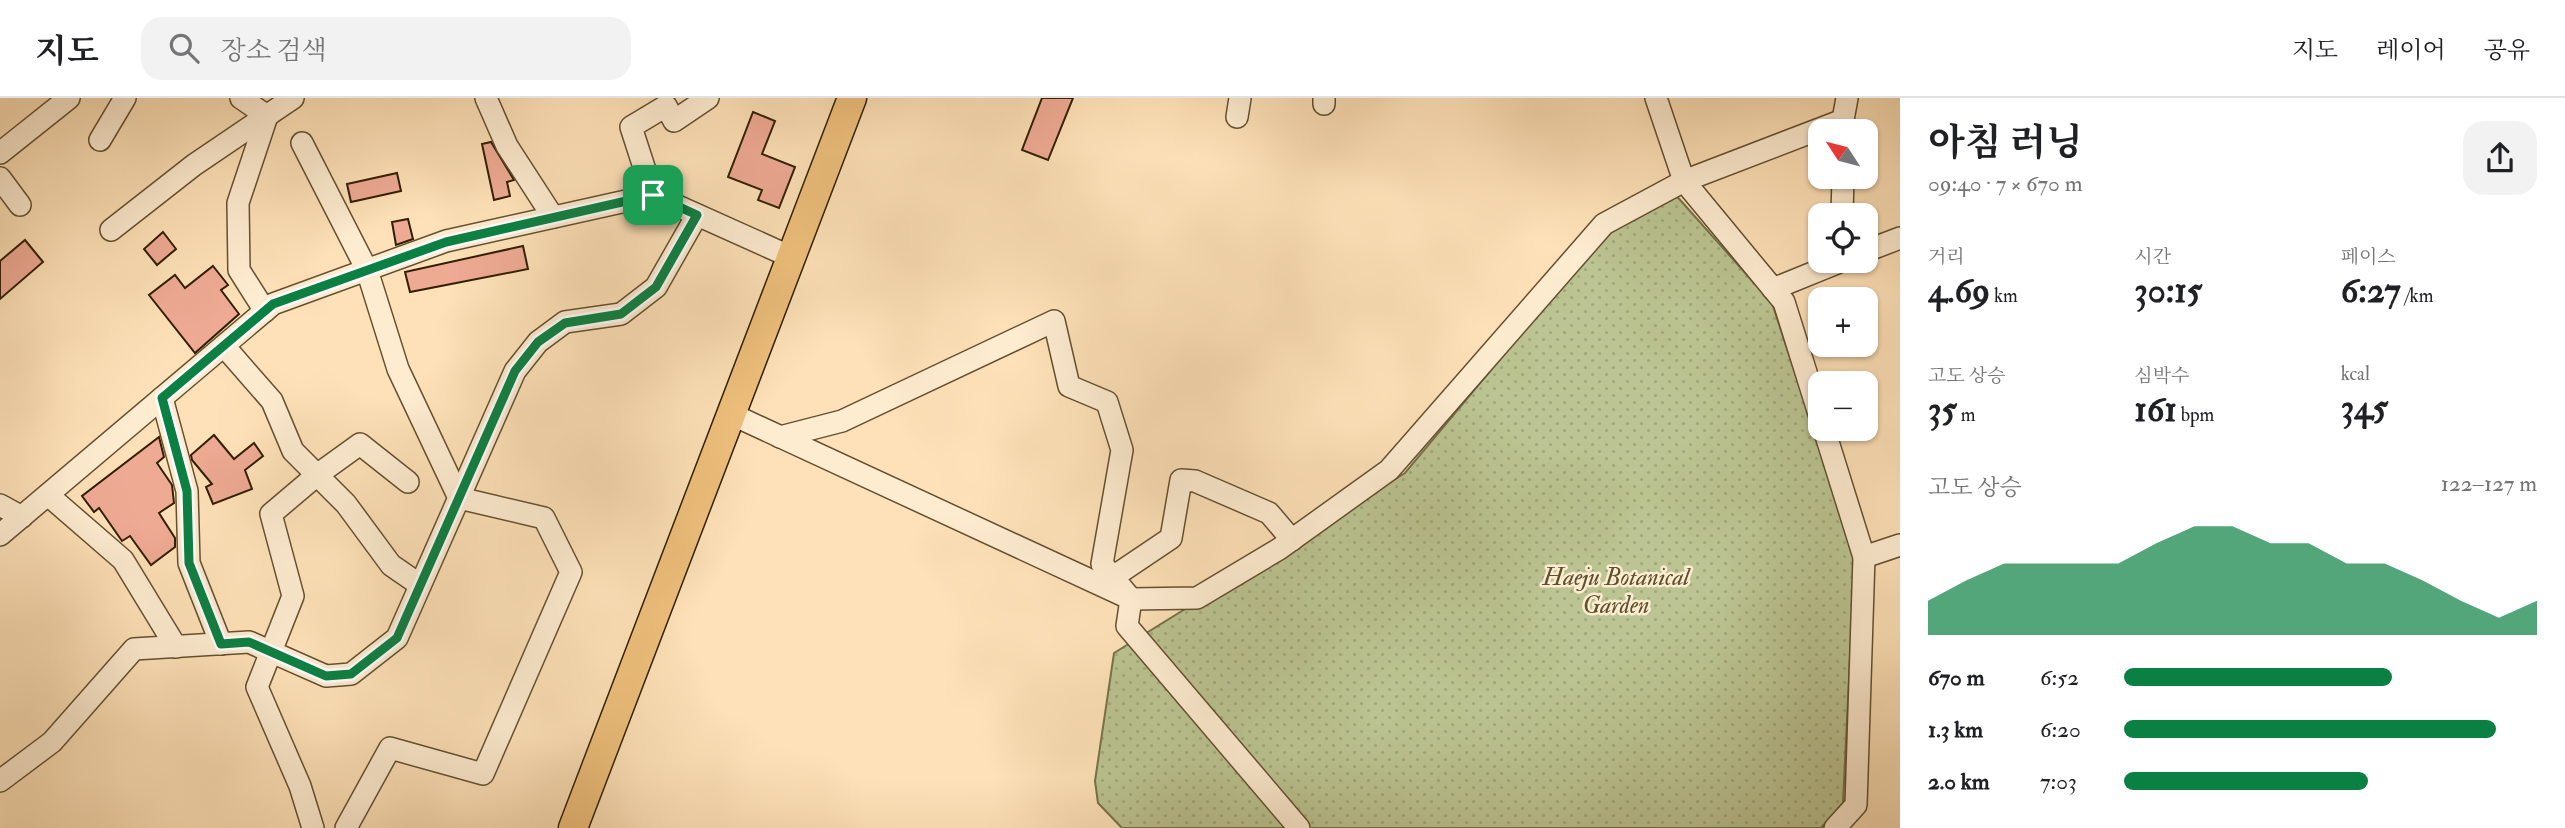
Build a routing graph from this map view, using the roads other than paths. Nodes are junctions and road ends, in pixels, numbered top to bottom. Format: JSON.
{"nodes":[{"id":1,"x":69,"y":98,"type":"edge"},
{"id":2,"x":125,"y":98,"type":"edge"},
{"id":3,"x":241,"y":98,"type":"edge"},
{"id":4,"x":293,"y":98,"type":"edge"},
{"id":5,"x":486,"y":98,"type":"edge"},
{"id":6,"x":708,"y":98,"type":"edge"},
{"id":7,"x":852,"y":98,"type":"edge"},
{"id":8,"x":1656,"y":98,"type":"edge"},
{"id":9,"x":1847,"y":98,"type":"edge"},
{"id":10,"x":267,"y":116,"type":"junction"},
{"id":11,"x":1844,"y":119,"type":"edge"},
{"id":12,"x":1808,"y":138,"type":"edge"},
{"id":13,"x":100,"y":140,"type":"dead end"},
{"id":14,"x":302,"y":142,"type":"dead end"},
{"id":15,"x":0,"y":153,"type":"edge"},
{"id":16,"x":0,"y":178,"type":"edge"},
{"id":17,"x":1684,"y":181,"type":"junction"},
{"id":18,"x":653,"y":195,"type":"junction"},
{"id":19,"x":20,"y":205,"type":"dead end"},
{"id":20,"x":697,"y":215,"type":"junction"},
{"id":21,"x":554,"y":217,"type":"junction"},
{"id":22,"x":111,"y":230,"type":"dead end"},
{"id":23,"x":1900,"y":238,"type":"edge"},
{"id":24,"x":1878,"y":246,"type":"edge"},
{"id":25,"x":791,"y":257,"type":"junction"},
{"id":26,"x":367,"y":270,"type":"junction"},
{"id":27,"x":1812,"y":273,"type":"edge"},
{"id":28,"x":1773,"y":289,"type":"junction"},
{"id":29,"x":265,"y":312,"type":"junction"},
{"id":30,"x":224,"y":346,"type":"junction"},
{"id":31,"x":1808,"y":379,"type":"edge"},
{"id":32,"x":162,"y":398,"type":"junction"},
{"id":33,"x":731,"y":414,"type":"junction"},
{"id":34,"x":779,"y":437,"type":"junction"},
{"id":35,"x":1828,"y":441,"type":"edge"},
{"id":36,"x":317,"y":475,"type":"junction"},
{"id":37,"x":408,"y":482,"type":"dead end"},
{"id":38,"x":48,"y":495,"type":"junction"},
{"id":39,"x":459,"y":498,"type":"junction"},
{"id":40,"x":0,"y":505,"type":"edge"},
{"id":41,"x":22,"y":517,"type":"junction"},
{"id":42,"x":0,"y":536,"type":"edge"},
{"id":43,"x":1292,"y":540,"type":"junction"},
{"id":44,"x":1900,"y":545,"type":"edge"},
{"id":45,"x":1864,"y":557,"type":"junction"},
{"id":46,"x":1113,"y":577,"type":"junction"},
{"id":47,"x":420,"y":585,"type":"junction"},
{"id":48,"x":1131,"y":599,"type":"junction"},
{"id":49,"x":221,"y":644,"type":"junction"},
{"id":50,"x":176,"y":647,"type":"junction"},
{"id":51,"x":271,"y":652,"type":"junction"},
{"id":52,"x":0,"y":780,"type":"edge"},
{"id":53,"x":313,"y":828,"type":"edge"},
{"id":54,"x":346,"y":828,"type":"edge"},
{"id":55,"x":573,"y":828,"type":"edge"},
{"id":56,"x":1299,"y":828,"type":"edge"},
{"id":57,"x":1835,"y":828,"type":"edge"}],
"edges":[{"from":1,"to":15,"type":"street"},
{"from":2,"to":13,"type":"street"},
{"from":3,"to":10,"type":"street"},
{"from":4,"to":10,"type":"street"},
{"from":5,"to":21,"type":"street"},
{"from":6,"to":18,"type":"street"},
{"from":7,"to":25,"type":"main road"},
{"from":8,"to":17,"type":"street"},
{"from":9,"to":11,"type":"street"},
{"from":10,"to":22,"type":"street"},
{"from":10,"to":29,"type":"street"},
{"from":12,"to":17,"type":"street"},
{"from":14,"to":26,"type":"street"},
{"from":16,"to":19,"type":"street"},
{"from":17,"to":28,"type":"street"},
{"from":17,"to":43,"type":"street"},
{"from":18,"to":20,"type":"street"},
{"from":18,"to":21,"type":"street"},
{"from":20,"to":25,"type":"street"},
{"from":20,"to":39,"type":"street"},
{"from":21,"to":26,"type":"street"},
{"from":23,"to":24,"type":"street"},
{"from":25,"to":33,"type":"main road"},
{"from":26,"to":29,"type":"street"},
{"from":26,"to":39,"type":"street"},
{"from":27,"to":28,"type":"street"},
{"from":28,"to":31,"type":"street"},
{"from":29,"to":30,"type":"street"},
{"from":30,"to":32,"type":"street"},
{"from":30,"to":36,"type":"street"},
{"from":32,"to":38,"type":"street"},
{"from":32,"to":49,"type":"street"},
{"from":33,"to":34,"type":"street"},
{"from":33,"to":55,"type":"main road"},
{"from":34,"to":46,"type":"street"},
{"from":34,"to":48,"type":"street"},
{"from":35,"to":45,"type":"street"},
{"from":36,"to":37,"type":"street"},
{"from":36,"to":47,"type":"street"},
{"from":36,"to":51,"type":"street"},
{"from":38,"to":41,"type":"street"},
{"from":38,"to":50,"type":"street"},
{"from":39,"to":47,"type":"street"},
{"from":39,"to":54,"type":"street"},
{"from":40,"to":41,"type":"street"},
{"from":41,"to":42,"type":"street"},
{"from":43,"to":46,"type":"street"},
{"from":43,"to":48,"type":"street"},
{"from":44,"to":45,"type":"street"},
{"from":45,"to":57,"type":"street"},
{"from":46,"to":48,"type":"street"},
{"from":47,"to":51,"type":"street"},
{"from":48,"to":56,"type":"street"},
{"from":49,"to":50,"type":"street"},
{"from":49,"to":51,"type":"street"},
{"from":50,"to":52,"type":"street"},
{"from":51,"to":53,"type":"street"}]}
